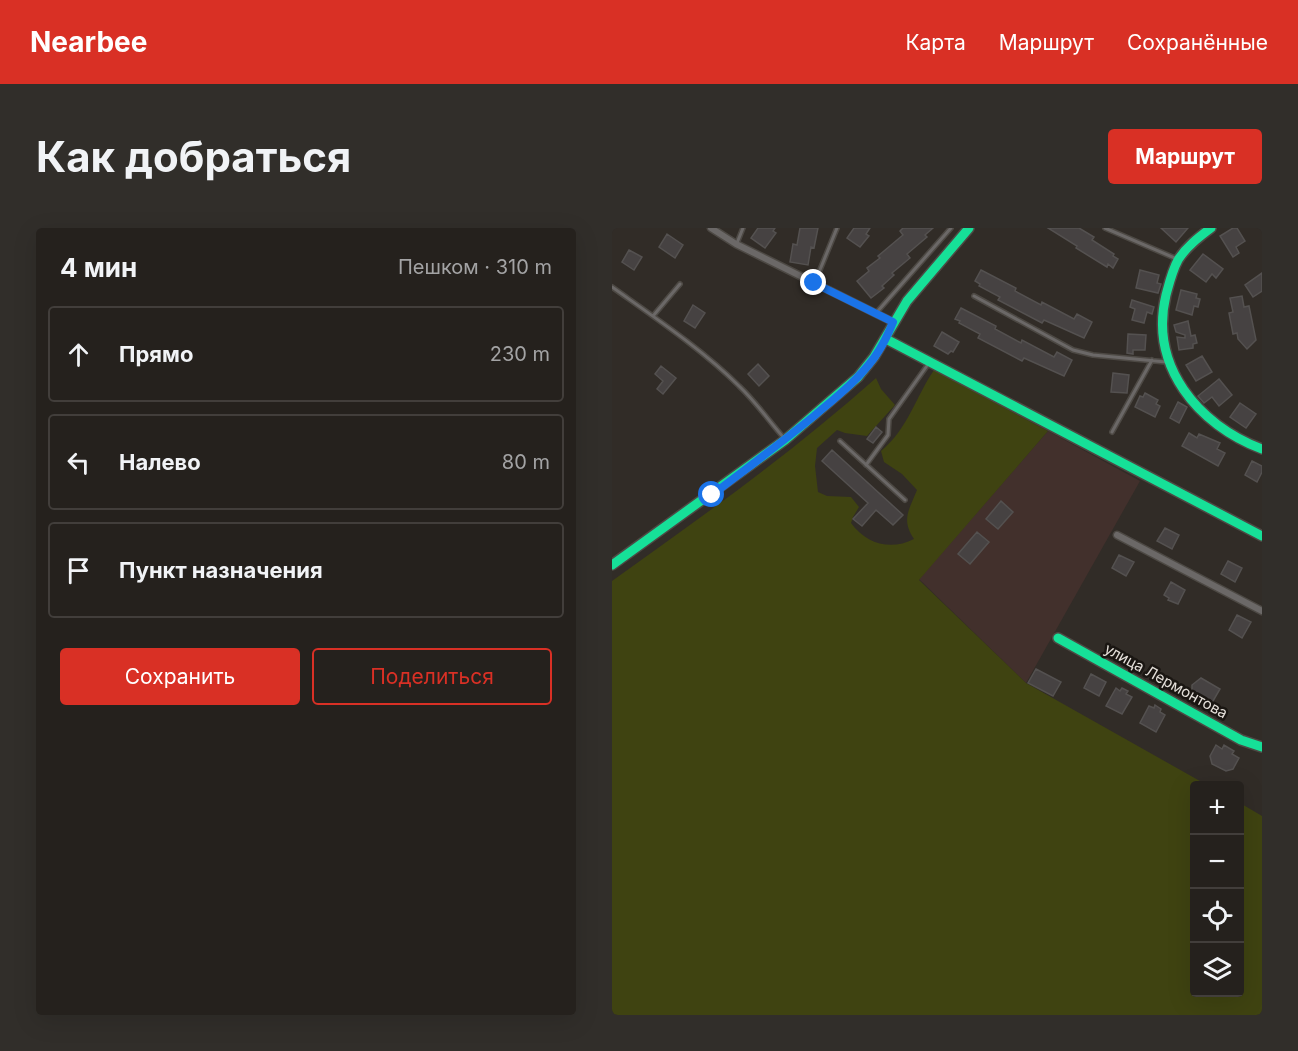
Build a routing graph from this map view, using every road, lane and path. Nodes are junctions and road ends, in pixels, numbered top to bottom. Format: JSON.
{"nodes":[{"id":1,"x":711,"y":228,"type":"edge"},
{"id":2,"x":743,"y":228,"type":"edge"},
{"id":3,"x":837,"y":228,"type":"edge"},
{"id":4,"x":951,"y":228,"type":"edge"},
{"id":5,"x":969,"y":228,"type":"edge"},
{"id":6,"x":1105,"y":228,"type":"edge"},
{"id":7,"x":1211,"y":228,"type":"edge"},
{"id":8,"x":736,"y":244,"type":"junction"},
{"id":9,"x":1179,"y":259,"type":"junction"},
{"id":10,"x":814,"y":283,"type":"junction"},
{"id":11,"x":680,"y":284,"type":"dead end"},
{"id":12,"x":612,"y":288,"type":"edge"},
{"id":13,"x":974,"y":296,"type":"dead end"},
{"id":14,"x":876,"y":314,"type":"junction"},
{"id":15,"x":653,"y":316,"type":"junction"},
{"id":16,"x":893,"y":322,"type":"junction"},
{"id":17,"x":886,"y":339,"type":"junction"},
{"id":18,"x":1152,"y":360,"type":"junction"},
{"id":19,"x":930,"y":362,"type":"junction"},
{"id":20,"x":1168,"y":362,"type":"junction"},
{"id":21,"x":1112,"y":432,"type":"dead end"},
{"id":22,"x":785,"y":440,"type":"junction"},
{"id":23,"x":840,"y":441,"type":"dead end"},
{"id":24,"x":1262,"y":449,"type":"edge"},
{"id":25,"x":866,"y":465,"type":"junction"},
{"id":26,"x":905,"y":500,"type":"dead end"},
{"id":27,"x":1117,"y":535,"type":"dead end"},
{"id":28,"x":1262,"y":536,"type":"edge"},
{"id":29,"x":612,"y":565,"type":"edge"},
{"id":30,"x":1262,"y":611,"type":"edge"},
{"id":31,"x":1058,"y":638,"type":"dead end"},
{"id":32,"x":1262,"y":747,"type":"edge"}],
"edges":[{"from":1,"to":8,"type":"street"},
{"from":2,"to":8,"type":"lane"},
{"from":3,"to":10,"type":"lane"},
{"from":4,"to":14,"type":"lane"},
{"from":5,"to":16,"type":"street"},
{"from":6,"to":9,"type":"lane"},
{"from":7,"to":9,"type":"street"},
{"from":8,"to":10,"type":"street"},
{"from":9,"to":20,"type":"street"},
{"from":10,"to":14,"type":"street"},
{"from":11,"to":15,"type":"lane"},
{"from":12,"to":15,"type":"lane"},
{"from":13,"to":18,"type":"lane"},
{"from":14,"to":16,"type":"street"},
{"from":15,"to":22,"type":"lane"},
{"from":16,"to":17,"type":"street"},
{"from":17,"to":19,"type":"street"},
{"from":17,"to":22,"type":"street"},
{"from":18,"to":20,"type":"lane"},
{"from":18,"to":21,"type":"lane"},
{"from":19,"to":25,"type":"lane"},
{"from":19,"to":28,"type":"street"},
{"from":20,"to":24,"type":"street"},
{"from":22,"to":29,"type":"street"},
{"from":23,"to":25,"type":"lane"},
{"from":25,"to":26,"type":"lane"},
{"from":27,"to":30,"type":"street"},
{"from":31,"to":32,"type":"street","name":"улица Лермонтова"}]}
